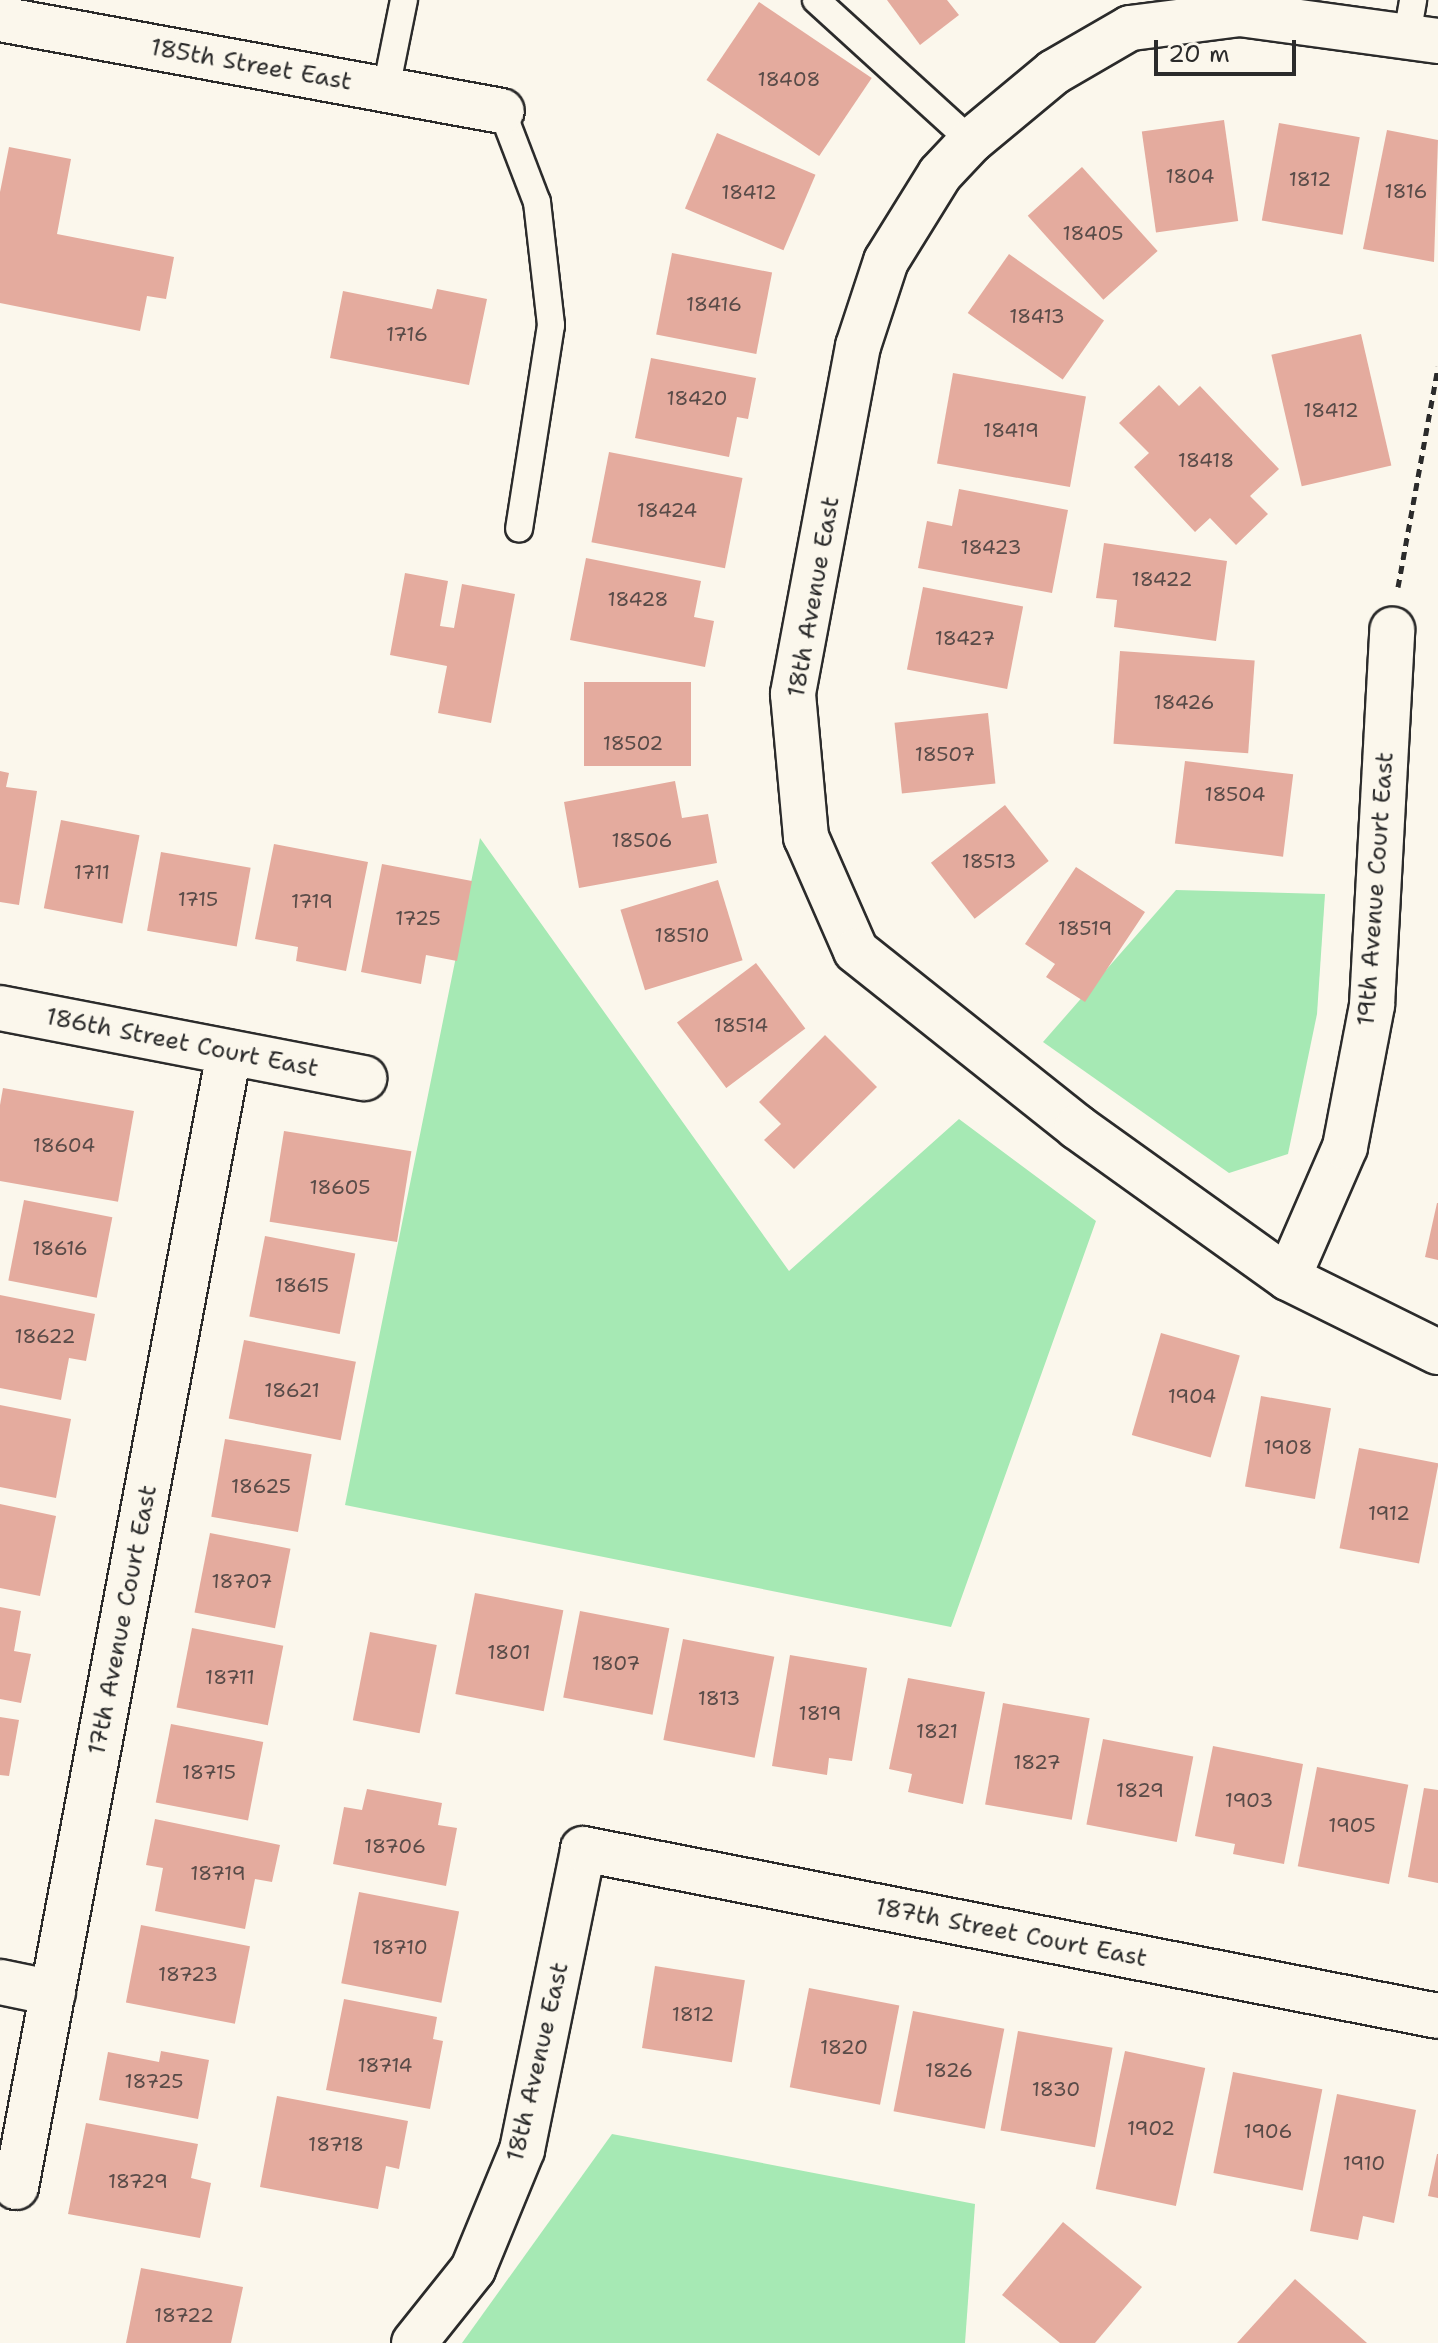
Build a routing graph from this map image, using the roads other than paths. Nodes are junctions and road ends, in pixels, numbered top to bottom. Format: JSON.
{"nodes":[{"id":1,"x":404,"y":0,"type":"edge"},
{"id":2,"x":816,"y":0,"type":"edge"},
{"id":3,"x":0,"y":19,"type":"edge"},
{"id":4,"x":1420,"y":25,"type":"edge"},
{"id":5,"x":386,"y":89,"type":"junction"},
{"id":6,"x":502,"y":111,"type":"joint"},
{"id":7,"x":971,"y":141,"type":"junction"},
{"id":8,"x":519,"y":529,"type":"dead end"},
{"id":9,"x":1392,"y":630,"type":"road end"},
{"id":10,"x":0,"y":1008,"type":"edge"},
{"id":11,"x":229,"y":1053,"type":"junction"},
{"id":12,"x":364,"y":1078,"type":"dead end"},
{"id":13,"x":1288,"y":1278,"type":"junction"},
{"id":14,"x":1438,"y":1352,"type":"edge"},
{"id":15,"x":583,"y":1849,"type":"joint"},
{"id":16,"x":0,"y":1982,"type":"edge"},
{"id":17,"x":53,"y":1993,"type":"junction"},
{"id":18,"x":1438,"y":2016,"type":"edge"},
{"id":19,"x":16,"y":2187,"type":"dead end"},
{"id":20,"x":414,"y":2343,"type":"edge"}],
"edges":[{"from":1,"to":5,"type":"lane"},
{"from":2,"to":7,"type":"lane"},
{"from":3,"to":5,"type":"street","name":"185th Street East"},
{"from":4,"to":7,"type":"street","name":"18th Avenue East"},
{"from":5,"to":6,"type":"street","name":"185th Street East"},
{"from":6,"to":8,"type":"lane"},
{"from":7,"to":13,"type":"street","name":"18th Avenue East"},
{"from":9,"to":13,"type":"street","name":"19th Avenue Court East"},
{"from":10,"to":11,"type":"street","name":"186th Street Court East"},
{"from":11,"to":12,"type":"street","name":"186th Street Court East"},
{"from":11,"to":17,"type":"street","name":"17th Avenue Court East"},
{"from":13,"to":14,"type":"street"},
{"from":15,"to":18,"type":"street","name":"187th Street Court East"},
{"from":15,"to":20,"type":"street","name":"18th Avenue East"},
{"from":16,"to":17,"type":"street"},
{"from":17,"to":19,"type":"street","name":"17th Avenue Court East"}]}
